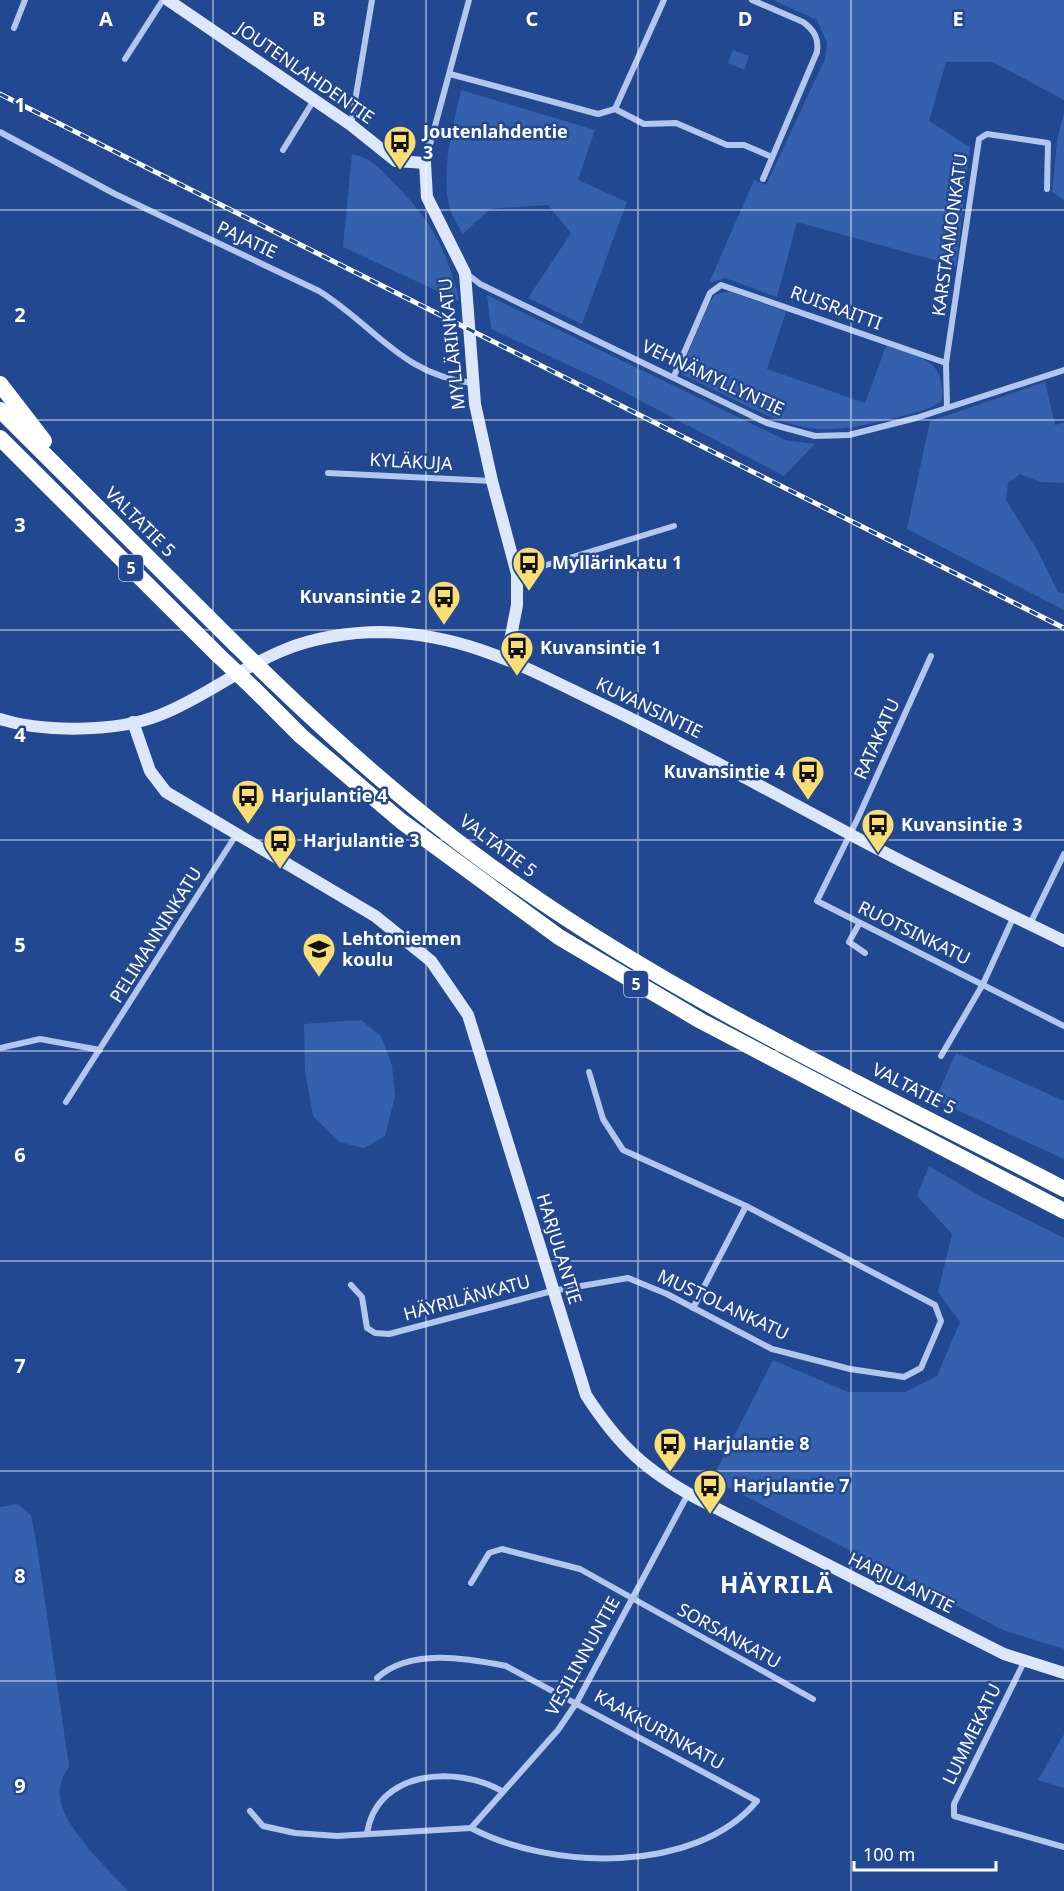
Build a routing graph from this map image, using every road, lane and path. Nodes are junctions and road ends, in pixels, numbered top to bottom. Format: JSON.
{"nodes":[{"id":1,"x":25,"y":0,"type":"edge"},
{"id":2,"x":163,"y":0,"type":"edge"},
{"id":3,"x":168,"y":0,"type":"edge"},
{"id":4,"x":372,"y":0,"type":"edge"},
{"id":5,"x":469,"y":0,"type":"edge"},
{"id":6,"x":663,"y":0,"type":"edge"},
{"id":7,"x":752,"y":0,"type":"edge"},
{"id":8,"x":14,"y":28,"type":"dead end"},
{"id":9,"x":125,"y":59,"type":"dead end"},
{"id":10,"x":450,"y":74,"type":"junction"},
{"id":11,"x":314,"y":100,"type":"junction"},
{"id":12,"x":615,"y":109,"type":"junction"},
{"id":13,"x":351,"y":125,"type":"junction"},
{"id":14,"x":0,"y":132,"type":"edge"},
{"id":15,"x":283,"y":150,"type":"dead end"},
{"id":16,"x":772,"y":157,"type":"junction"},
{"id":17,"x":425,"y":163,"type":"junction"},
{"id":18,"x":763,"y":179,"type":"dead end"},
{"id":19,"x":1047,"y":189,"type":"dead end"},
{"id":20,"x":465,"y":273,"type":"junction"},
{"id":21,"x":946,"y":363,"type":"junction"},
{"id":22,"x":1064,"y":370,"type":"edge"},
{"id":23,"x":674,"y":376,"type":"junction"},
{"id":24,"x":473,"y":383,"type":"junction"},
{"id":25,"x":0,"y":384,"type":"edge"},
{"id":26,"x":947,"y":407,"type":"junction"},
{"id":27,"x":0,"y":410,"type":"edge"},
{"id":28,"x":0,"y":438,"type":"edge"},
{"id":29,"x":328,"y":473,"type":"dead end"},
{"id":30,"x":492,"y":481,"type":"junction"},
{"id":31,"x":87,"y":497,"type":"junction"},
{"id":32,"x":674,"y":526,"type":"dead end"},
{"id":33,"x":517,"y":574,"type":"junction"},
{"id":34,"x":504,"y":656,"type":"junction"},
{"id":35,"x":931,"y":656,"type":"dead end"},
{"id":36,"x":0,"y":719,"type":"edge"},
{"id":37,"x":133,"y":722,"type":"junction"},
{"id":38,"x":849,"y":834,"type":"junction"},
{"id":39,"x":236,"y":835,"type":"junction"},
{"id":40,"x":1064,"y":854,"type":"edge"},
{"id":41,"x":1014,"y":916,"type":"junction"},
{"id":42,"x":859,"y":924,"type":"junction"},
{"id":43,"x":1030,"y":924,"type":"junction"},
{"id":44,"x":1064,"y":941,"type":"edge"},
{"id":45,"x":865,"y":953,"type":"dead end"},
{"id":46,"x":983,"y":984,"type":"junction"},
{"id":47,"x":1064,"y":1026,"type":"edge"},
{"id":48,"x":0,"y":1048,"type":"edge"},
{"id":49,"x":100,"y":1050,"type":"junction"},
{"id":50,"x":940,"y":1056,"type":"dead end"},
{"id":51,"x":589,"y":1072,"type":"dead end"},
{"id":52,"x":66,"y":1102,"type":"dead end"},
{"id":53,"x":1064,"y":1189,"type":"edge"},
{"id":54,"x":746,"y":1206,"type":"junction"},
{"id":55,"x":1064,"y":1211,"type":"edge"},
{"id":56,"x":351,"y":1285,"type":"dead end"},
{"id":57,"x":552,"y":1291,"type":"junction"},
{"id":58,"x":693,"y":1308,"type":"junction"},
{"id":59,"x":688,"y":1494,"type":"junction"},
{"id":60,"x":471,"y":1583,"type":"dead end"},
{"id":61,"x":632,"y":1600,"type":"junction"},
{"id":62,"x":1025,"y":1660,"type":"junction"},
{"id":63,"x":1064,"y":1673,"type":"edge"},
{"id":64,"x":377,"y":1678,"type":"dead end"},
{"id":65,"x":813,"y":1699,"type":"dead end"},
{"id":66,"x":577,"y":1702,"type":"junction"},
{"id":67,"x":502,"y":1791,"type":"junction"},
{"id":68,"x":250,"y":1811,"type":"dead end"},
{"id":69,"x":471,"y":1828,"type":"junction"},
{"id":70,"x":367,"y":1834,"type":"junction"},
{"id":71,"x":1064,"y":1847,"type":"edge"}],
"edges":[{"from":1,"to":8,"type":"street"},
{"from":2,"to":9,"type":"street"},
{"from":3,"to":11,"type":"street","name":"JOUTENLAHDENTIE"},
{"from":4,"to":13,"type":"street"},
{"from":5,"to":10,"type":"street","name":"MYLLÄRINKATU"},
{"from":6,"to":12,"type":"street"},
{"from":7,"to":16,"type":"street"},
{"from":10,"to":12,"type":"street"},
{"from":10,"to":17,"type":"street","name":"MYLLÄRINKATU"},
{"from":11,"to":13,"type":"street","name":"JOUTENLAHDENTIE"},
{"from":11,"to":15,"type":"street"},
{"from":12,"to":16,"type":"street"},
{"from":13,"to":17,"type":"street","name":"JOUTENLAHDENTIE"},
{"from":14,"to":24,"type":"street","name":"PAJATIE"},
{"from":16,"to":18,"type":"street"},
{"from":17,"to":20,"type":"street","name":"MYLLÄRINKATU"},
{"from":19,"to":21,"type":"street","name":"KARSTAAMONKATU"},
{"from":20,"to":23,"type":"street","name":"VEHNÄMYLLYNTIE"},
{"from":20,"to":24,"type":"street","name":"MYLLÄRINKATU"},
{"from":21,"to":23,"type":"street","name":"RUISRAITTI"},
{"from":21,"to":26,"type":"street","name":"KARSTAAMONKATU"},
{"from":22,"to":26,"type":"street","name":"VEHNÄMYLLYNTIE"},
{"from":23,"to":26,"type":"street","name":"VEHNÄMYLLYNTIE"},
{"from":24,"to":30,"type":"street","name":"MYLLÄRINKATU"},
{"from":25,"to":31,"type":"highway"},
{"from":27,"to":31,"type":"highway","name":"VALTATIE 5","number":"5"},
{"from":28,"to":55,"type":"highway","name":"VALTATIE 5","number":"5","bridge":true},
{"from":29,"to":30,"type":"street","name":"KYLÄKUJA"},
{"from":30,"to":33,"type":"street","name":"MYLLÄRINKATU"},
{"from":31,"to":53,"type":"highway","name":"VALTATIE 5","number":"5","bridge":true},
{"from":32,"to":33,"type":"street"},
{"from":33,"to":34,"type":"street","name":"MYLLÄRINKATU"},
{"from":34,"to":37,"type":"street","name":"KUVANSINTIE"},
{"from":34,"to":38,"type":"street","name":"KUVANSINTIE"},
{"from":35,"to":38,"type":"street","name":"RATAKATU"},
{"from":36,"to":37,"type":"street"},
{"from":37,"to":39,"type":"street","name":"HARJULANTIE"},
{"from":38,"to":41,"type":"street","name":"KUVANSINTIE"},
{"from":38,"to":42,"type":"street","name":"RUOTSINKATU"},
{"from":39,"to":49,"type":"street","name":"PELIMANNINKATU"},
{"from":39,"to":57,"type":"street","name":"HARJULANTIE"},
{"from":40,"to":43,"type":"street"},
{"from":41,"to":43,"type":"street","name":"KUVANSINTIE"},
{"from":41,"to":46,"type":"street"},
{"from":42,"to":45,"type":"street"},
{"from":42,"to":46,"type":"street","name":"RUOTSINKATU"},
{"from":43,"to":44,"type":"street","name":"KUVANSINTIE"},
{"from":46,"to":47,"type":"street","name":"RUOTSINKATU"},
{"from":46,"to":50,"type":"street"},
{"from":48,"to":49,"type":"street"},
{"from":49,"to":52,"type":"street","name":"PELIMANNINKATU"},
{"from":51,"to":54,"type":"street","name":"MUSTOLANKATU"},
{"from":54,"to":58,"type":"street"},
{"from":54,"to":58,"type":"street","name":"MUSTOLANKATU"},
{"from":56,"to":57,"type":"street","name":"HÄYRILÄNKATU"},
{"from":57,"to":58,"type":"street","name":"MUSTOLANKATU"},
{"from":57,"to":59,"type":"street","name":"HARJULANTIE"},
{"from":59,"to":61,"type":"street","name":"VESILINNUNTIE"},
{"from":59,"to":62,"type":"street","name":"HARJULANTIE"},
{"from":60,"to":61,"type":"street","name":"SORSANKATU"},
{"from":61,"to":65,"type":"street","name":"SORSANKATU"},
{"from":61,"to":66,"type":"street","name":"VESILINNUNTIE"},
{"from":62,"to":63,"type":"street","name":"HARJULANTIE"},
{"from":62,"to":71,"type":"street","name":"LUMMEKATU"},
{"from":64,"to":66,"type":"street","name":"KAAKKURINKATU"},
{"from":66,"to":67,"type":"street","name":"VESILINNUNTIE"},
{"from":66,"to":69,"type":"street","name":"KAAKKURINKATU"},
{"from":67,"to":69,"type":"street","name":"VESILINNUNTIE"},
{"from":67,"to":70,"type":"street"},
{"from":68,"to":70,"type":"street"},
{"from":69,"to":70,"type":"street"}]}
